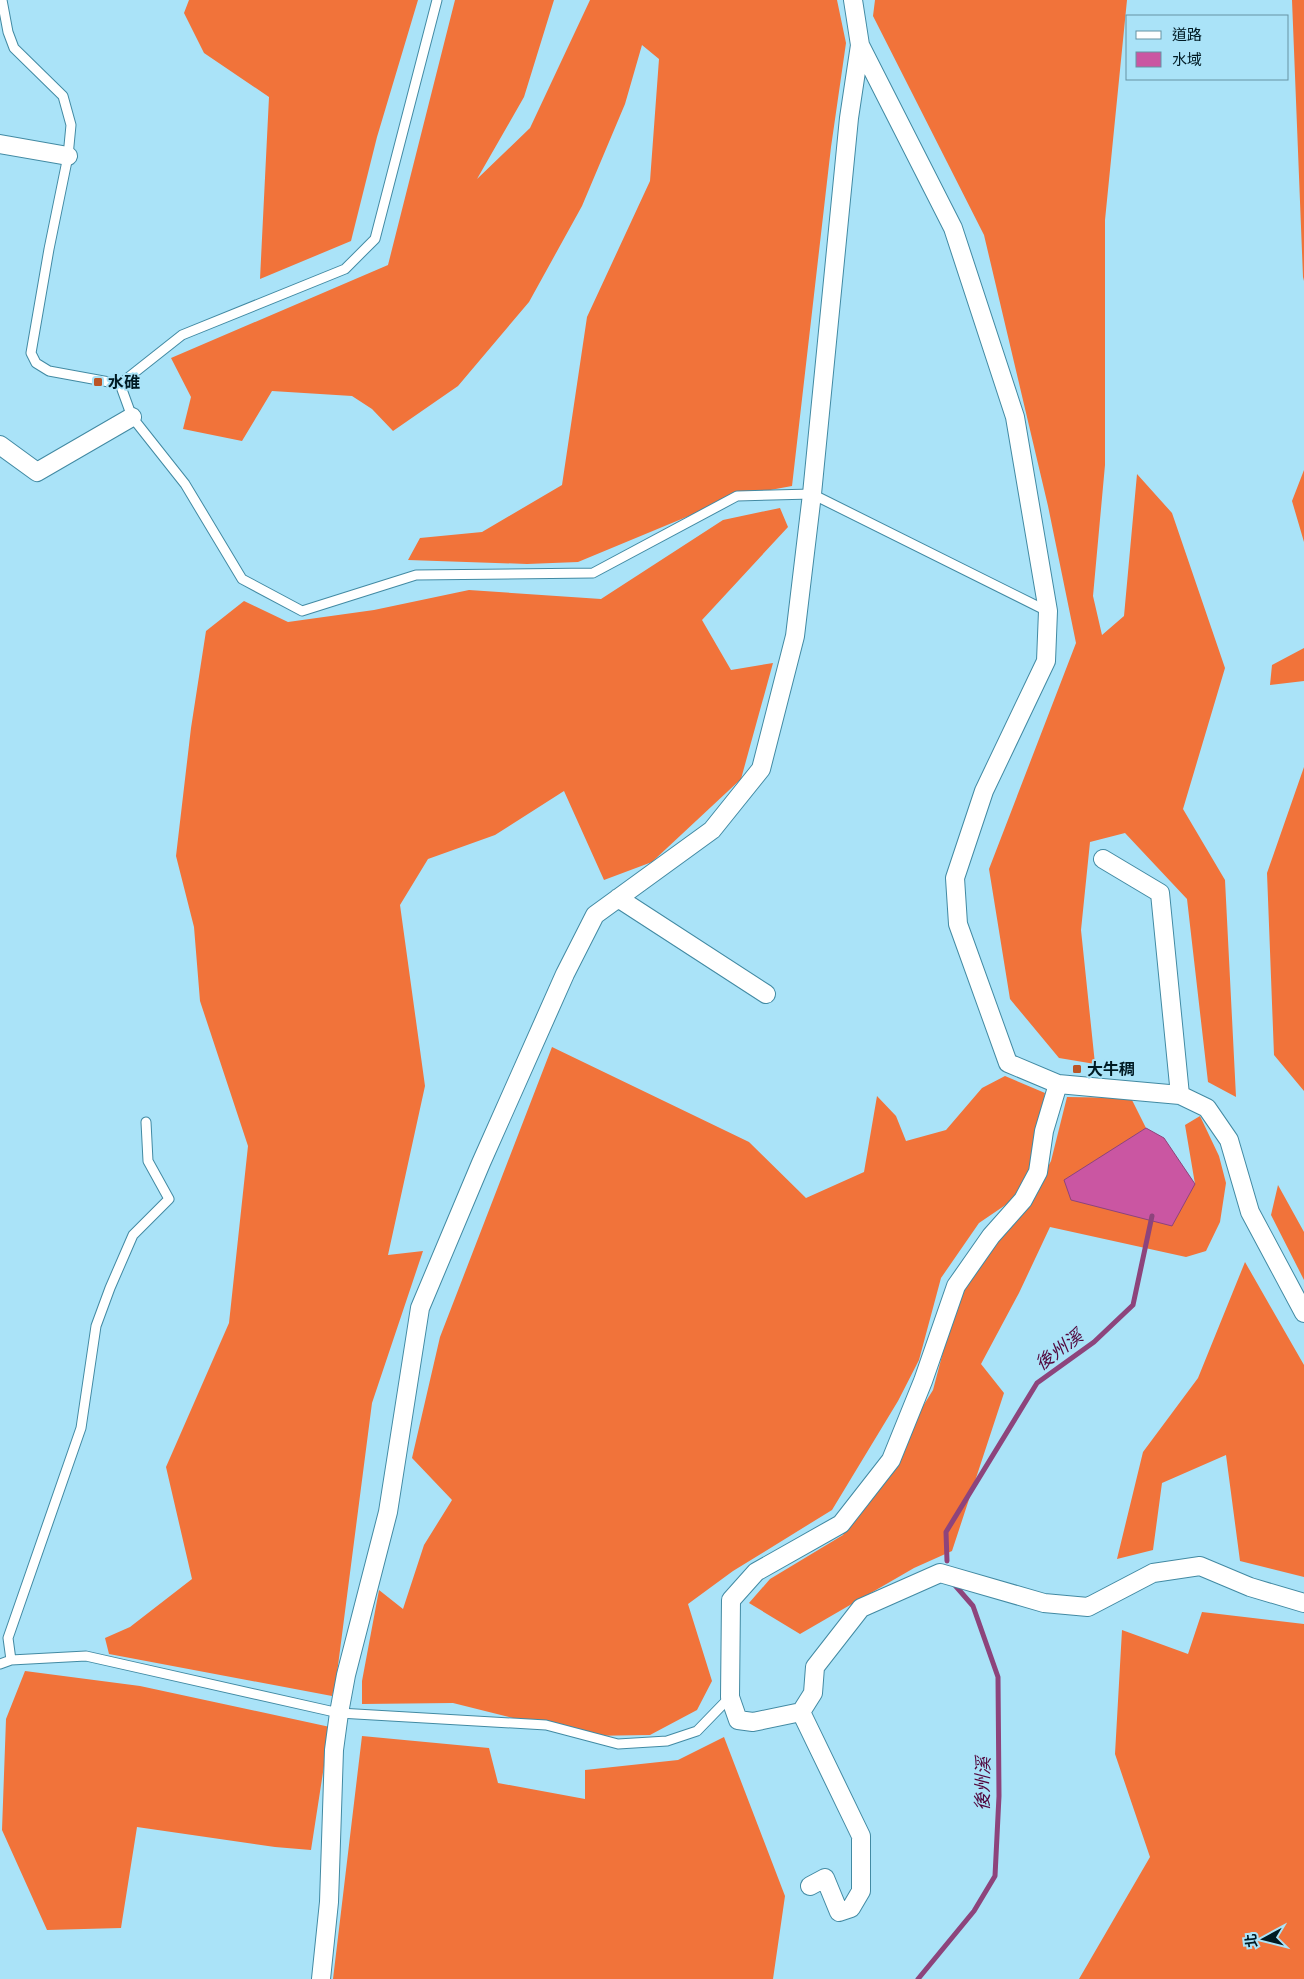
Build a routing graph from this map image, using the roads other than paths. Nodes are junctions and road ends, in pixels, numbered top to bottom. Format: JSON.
{"nodes":[{"id":1,"x":2,"y":0,"type":"edge"},
{"id":2,"x":437,"y":0,"type":"edge"},
{"id":3,"x":853,"y":0,"type":"edge"},
{"id":4,"x":860,"y":45,"type":"junction"},
{"id":5,"x":0,"y":144,"type":"edge"},
{"id":6,"x":68,"y":156,"type":"junction"},
{"id":7,"x":120,"y":384,"type":"junction"},
{"id":8,"x":132,"y":417,"type":"junction"},
{"id":9,"x":0,"y":445,"type":"edge"},
{"id":10,"x":812,"y":494,"type":"junction"},
{"id":11,"x":1048,"y":611,"type":"junction"},
{"id":12,"x":1103,"y":859,"type":"dead end"},
{"id":13,"x":618,"y":898,"type":"junction"},
{"id":14,"x":766,"y":994,"type":"dead end"},
{"id":15,"x":1058,"y":1084,"type":"junction"},
{"id":16,"x":1180,"y":1095,"type":"junction"},
{"id":17,"x":146,"y":1122,"type":"dead end"},
{"id":18,"x":1304,"y":1313,"type":"edge"},
{"id":19,"x":1304,"y":1603,"type":"edge"},
{"id":20,"x":11,"y":1660,"type":"junction"},
{"id":21,"x":0,"y":1664,"type":"edge"},
{"id":22,"x":730,"y":1696,"type":"junction"},
{"id":23,"x":801,"y":1712,"type":"junction"},
{"id":24,"x":339,"y":1713,"type":"junction"},
{"id":25,"x":810,"y":1886,"type":"dead end"},
{"id":26,"x":321,"y":1979,"type":"edge"}],
"edges":[{"from":1,"to":6,"type":"lane"},
{"from":2,"to":7,"type":"lane"},
{"from":3,"to":4,"type":"street"},
{"from":4,"to":10,"type":"street"},
{"from":4,"to":11,"type":"street"},
{"from":5,"to":6,"type":"street"},
{"from":6,"to":7,"type":"lane"},
{"from":7,"to":8,"type":"lane"},
{"from":8,"to":9,"type":"street"},
{"from":8,"to":10,"type":"lane"},
{"from":10,"to":11,"type":"lane"},
{"from":10,"to":13,"type":"street"},
{"from":11,"to":15,"type":"street"},
{"from":12,"to":16,"type":"street"},
{"from":13,"to":14,"type":"street"},
{"from":13,"to":24,"type":"street"},
{"from":15,"to":16,"type":"street"},
{"from":15,"to":22,"type":"street"},
{"from":16,"to":18,"type":"street"},
{"from":17,"to":20,"type":"lane"},
{"from":19,"to":23,"type":"street"},
{"from":20,"to":21,"type":"lane"},
{"from":20,"to":24,"type":"lane"},
{"from":22,"to":23,"type":"street"},
{"from":22,"to":24,"type":"lane"},
{"from":23,"to":25,"type":"street"},
{"from":24,"to":26,"type":"street"}]}
